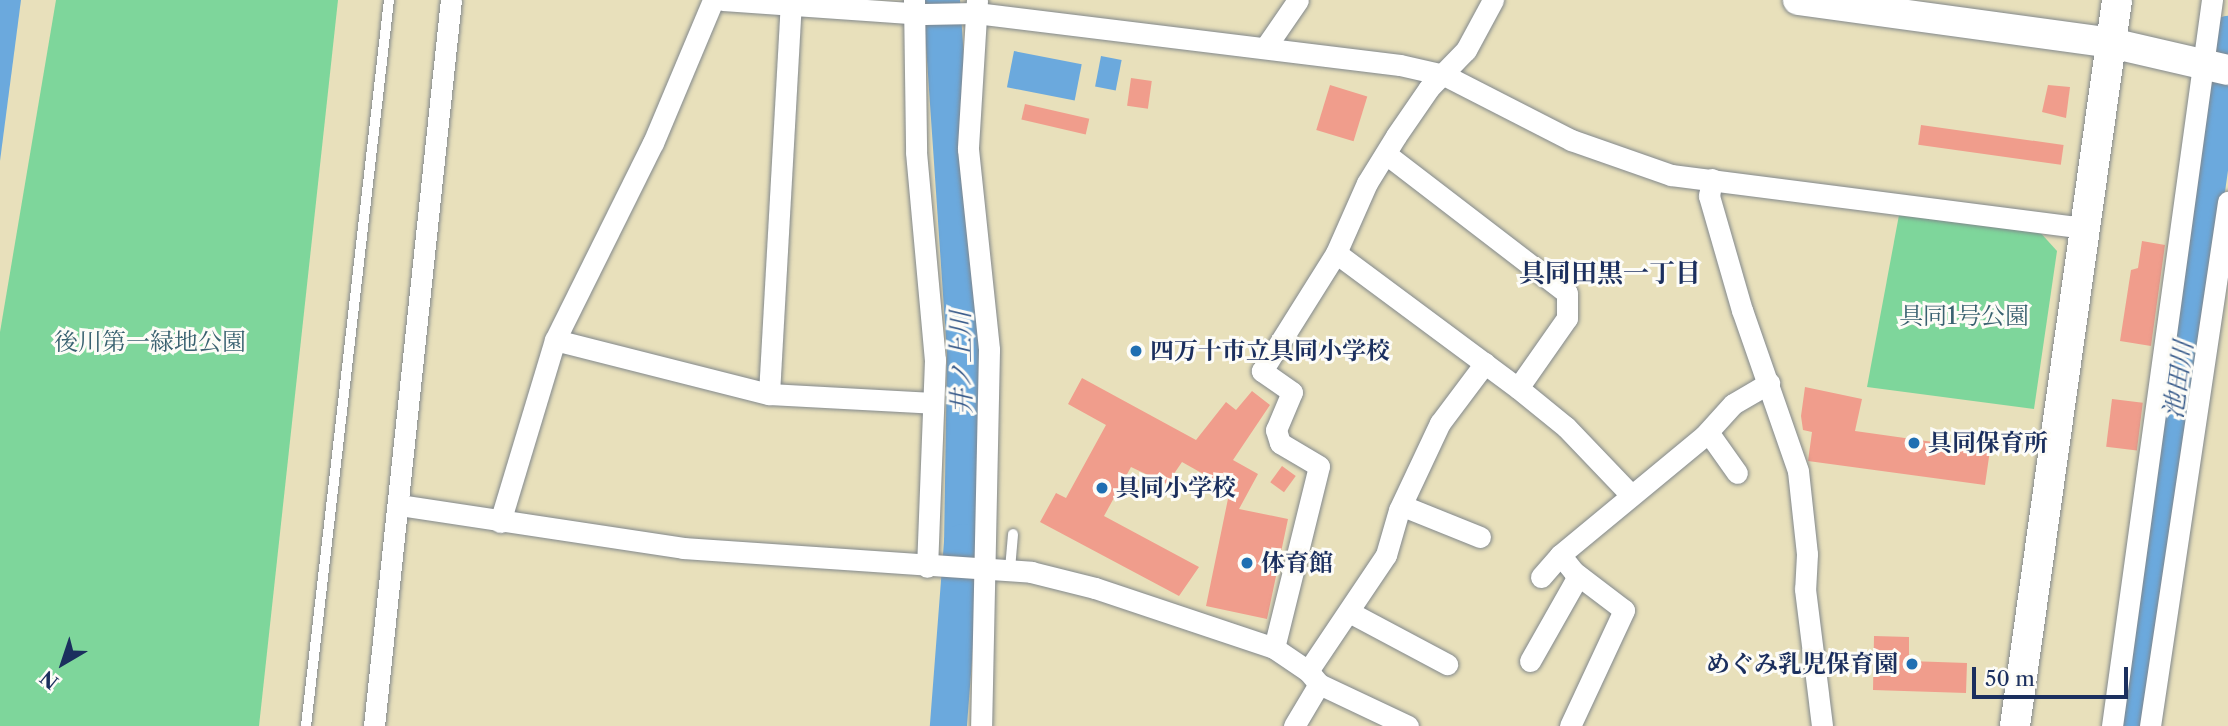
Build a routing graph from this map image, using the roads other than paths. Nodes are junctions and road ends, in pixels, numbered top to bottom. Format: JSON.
{"nodes":[{"id":1,"x":389,"y":0,"type":"edge"},
{"id":2,"x":451,"y":0,"type":"edge"},
{"id":3,"x":713,"y":0,"type":"edge"},
{"id":4,"x":723,"y":0,"type":"edge"},
{"id":5,"x":1298,"y":0,"type":"edge"},
{"id":6,"x":1493,"y":0,"type":"edge"},
{"id":7,"x":1798,"y":0,"type":"edge"},
{"id":8,"x":2117,"y":0,"type":"edge"},
{"id":9,"x":2212,"y":0,"type":"edge"},
{"id":10,"x":791,"y":5,"type":"junction"},
{"id":11,"x":917,"y":9,"type":"edge"},
{"id":12,"x":974,"y":9,"type":"edge"},
{"id":13,"x":1925,"y":10,"type":"edge"},
{"id":14,"x":2111,"y":43,"type":"junction"},
{"id":15,"x":1265,"y":48,"type":"junction"},
{"id":16,"x":2214,"y":66,"type":"edge"},
{"id":17,"x":1444,"y":75,"type":"junction"},
{"id":18,"x":1386,"y":154,"type":"junction"},
{"id":19,"x":1712,"y":179,"type":"junction"},
{"id":20,"x":2228,"y":202,"type":"edge"},
{"id":21,"x":2084,"y":228,"type":"junction"},
{"id":22,"x":1336,"y":253,"type":"junction"},
{"id":23,"x":555,"y":340,"type":"junction"},
{"id":24,"x":1485,"y":362,"type":"junction"},
{"id":25,"x":1769,"y":383,"type":"junction"},
{"id":26,"x":1518,"y":388,"type":"junction"},
{"id":27,"x":769,"y":394,"type":"junction"},
{"id":28,"x":933,"y":403,"type":"junction"},
{"id":29,"x":1708,"y":432,"type":"junction"},
{"id":30,"x":1737,"y":473,"type":"dead end"},
{"id":31,"x":1629,"y":493,"type":"junction"},
{"id":32,"x":399,"y":505,"type":"junction"},
{"id":33,"x":1403,"y":506,"type":"junction"},
{"id":34,"x":500,"y":522,"type":"junction"},
{"id":35,"x":1013,"y":534,"type":"dead end"},
{"id":36,"x":1480,"y":537,"type":"dead end"},
{"id":37,"x":1560,"y":555,"type":"junction"},
{"id":38,"x":934,"y":568,"type":"junction"},
{"id":39,"x":1010,"y":569,"type":"junction"},
{"id":40,"x":983,"y":570,"type":"junction"},
{"id":41,"x":1578,"y":576,"type":"junction"},
{"id":42,"x":1541,"y":578,"type":"dead end"},
{"id":43,"x":1351,"y":613,"type":"junction"},
{"id":44,"x":1274,"y":648,"type":"junction"},
{"id":45,"x":1530,"y":661,"type":"dead end"},
{"id":46,"x":1447,"y":664,"type":"dead end"},
{"id":47,"x":1314,"y":677,"type":"junction"},
{"id":48,"x":306,"y":726,"type":"edge"},
{"id":49,"x":374,"y":726,"type":"edge"},
{"id":50,"x":981,"y":726,"type":"edge"},
{"id":51,"x":1294,"y":726,"type":"edge"},
{"id":52,"x":1408,"y":726,"type":"edge"},
{"id":53,"x":1570,"y":726,"type":"edge"},
{"id":54,"x":1822,"y":726,"type":"edge"},
{"id":55,"x":2015,"y":726,"type":"edge"},
{"id":56,"x":2112,"y":726,"type":"edge"},
{"id":57,"x":2150,"y":726,"type":"edge"}],
"edges":[{"from":1,"to":48,"type":"lane"},
{"from":2,"to":32,"type":"street"},
{"from":3,"to":23,"type":"street"},
{"from":4,"to":10,"type":"street"},
{"from":5,"to":15,"type":"street"},
{"from":6,"to":17,"type":"street"},
{"from":7,"to":13,"type":"street"},
{"from":8,"to":14,"type":"street"},
{"from":9,"to":16,"type":"street"},
{"from":10,"to":11,"type":"street"},
{"from":10,"to":27,"type":"street"},
{"from":11,"to":12,"type":"street"},
{"from":11,"to":28,"type":"street"},
{"from":12,"to":15,"type":"street"},
{"from":12,"to":40,"type":"street"},
{"from":13,"to":14,"type":"street"},
{"from":14,"to":16,"type":"street"},
{"from":14,"to":21,"type":"street"},
{"from":15,"to":17,"type":"street"},
{"from":16,"to":56,"type":"street"},
{"from":17,"to":18,"type":"street"},
{"from":17,"to":19,"type":"street"},
{"from":18,"to":22,"type":"street"},
{"from":18,"to":26,"type":"street"},
{"from":19,"to":21,"type":"street"},
{"from":19,"to":25,"type":"street"},
{"from":20,"to":57,"type":"street"},
{"from":21,"to":55,"type":"street"},
{"from":22,"to":24,"type":"street"},
{"from":22,"to":44,"type":"street"},
{"from":23,"to":27,"type":"street"},
{"from":23,"to":34,"type":"street"},
{"from":24,"to":26,"type":"street"},
{"from":24,"to":33,"type":"street"},
{"from":25,"to":29,"type":"street"},
{"from":25,"to":54,"type":"street"},
{"from":26,"to":31,"type":"street"},
{"from":27,"to":28,"type":"street"},
{"from":28,"to":38,"type":"street"},
{"from":29,"to":30,"type":"street"},
{"from":29,"to":31,"type":"street"},
{"from":31,"to":37,"type":"street"},
{"from":32,"to":34,"type":"street"},
{"from":32,"to":49,"type":"street"},
{"from":33,"to":36,"type":"street"},
{"from":33,"to":43,"type":"street"},
{"from":34,"to":38,"type":"street"},
{"from":35,"to":39,"type":"lane"},
{"from":37,"to":41,"type":"street"},
{"from":37,"to":42,"type":"street"},
{"from":38,"to":40,"type":"street"},
{"from":39,"to":40,"type":"street"},
{"from":39,"to":44,"type":"street"},
{"from":40,"to":50,"type":"street"},
{"from":41,"to":45,"type":"street"},
{"from":41,"to":53,"type":"street"},
{"from":43,"to":46,"type":"street"},
{"from":43,"to":47,"type":"street"},
{"from":44,"to":47,"type":"street"},
{"from":47,"to":51,"type":"street"},
{"from":47,"to":52,"type":"street"}]}
